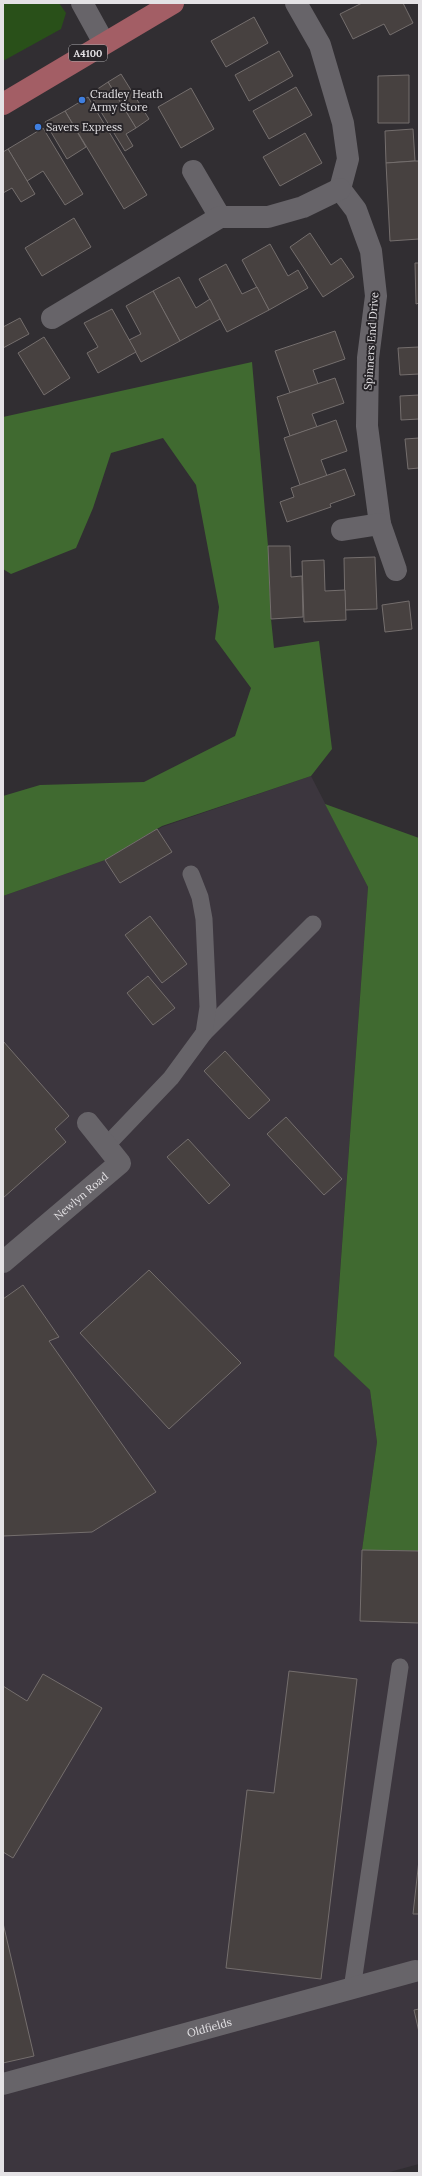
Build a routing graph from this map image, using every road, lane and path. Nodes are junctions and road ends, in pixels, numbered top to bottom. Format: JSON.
{"nodes":[{"id":1,"x":82,"y":3,"type":"edge"},
{"id":2,"x":173,"y":3,"type":"edge"},
{"id":3,"x":296,"y":3,"type":"edge"},
{"id":4,"x":104,"y":43,"type":"junction"},
{"id":5,"x":3,"y":104,"type":"edge"},
{"id":6,"x":193,"y":171,"type":"dead end"},
{"id":7,"x":340,"y":189,"type":"junction"},
{"id":8,"x":220,"y":217,"type":"junction"},
{"id":9,"x":52,"y":318,"type":"dead end"},
{"id":10,"x":380,"y":524,"type":"junction"},
{"id":11,"x":342,"y":530,"type":"dead end"},
{"id":12,"x":396,"y":570,"type":"dead end"},
{"id":13,"x":192,"y":874,"type":"dead end"},
{"id":14,"x":313,"y":924,"type":"dead end"},
{"id":15,"x":204,"y":1033,"type":"junction"},
{"id":16,"x":88,"y":1124,"type":"dead end"},
{"id":17,"x":106,"y":1146,"type":"junction"},
{"id":18,"x":3,"y":1262,"type":"edge"},
{"id":19,"x":400,"y":1667,"type":"dead end"},
{"id":20,"x":415,"y":1971,"type":"dead end"},
{"id":21,"x":352,"y":1989,"type":"junction"},
{"id":22,"x":3,"y":2084,"type":"edge"}],
"edges":[{"from":1,"to":4,"type":"street"},
{"from":2,"to":4,"type":"main road","number":"A4100"},
{"from":3,"to":7,"type":"street"},
{"from":4,"to":5,"type":"main road","number":"A4100"},
{"from":6,"to":8,"type":"street"},
{"from":7,"to":8,"type":"street"},
{"from":7,"to":10,"type":"street","name":"Spinners End Drive"},
{"from":8,"to":9,"type":"street"},
{"from":10,"to":11,"type":"street"},
{"from":10,"to":12,"type":"street","name":"Spinners End Drive"},
{"from":13,"to":15,"type":"lane"},
{"from":14,"to":15,"type":"lane"},
{"from":15,"to":17,"type":"lane"},
{"from":16,"to":17,"type":"street","name":"Newlyn Road"},
{"from":17,"to":18,"type":"street","name":"Newlyn Road"},
{"from":19,"to":21,"type":"lane"},
{"from":20,"to":21,"type":"street","name":"Oldfields"},
{"from":21,"to":22,"type":"street","name":"Oldfields"}]}
